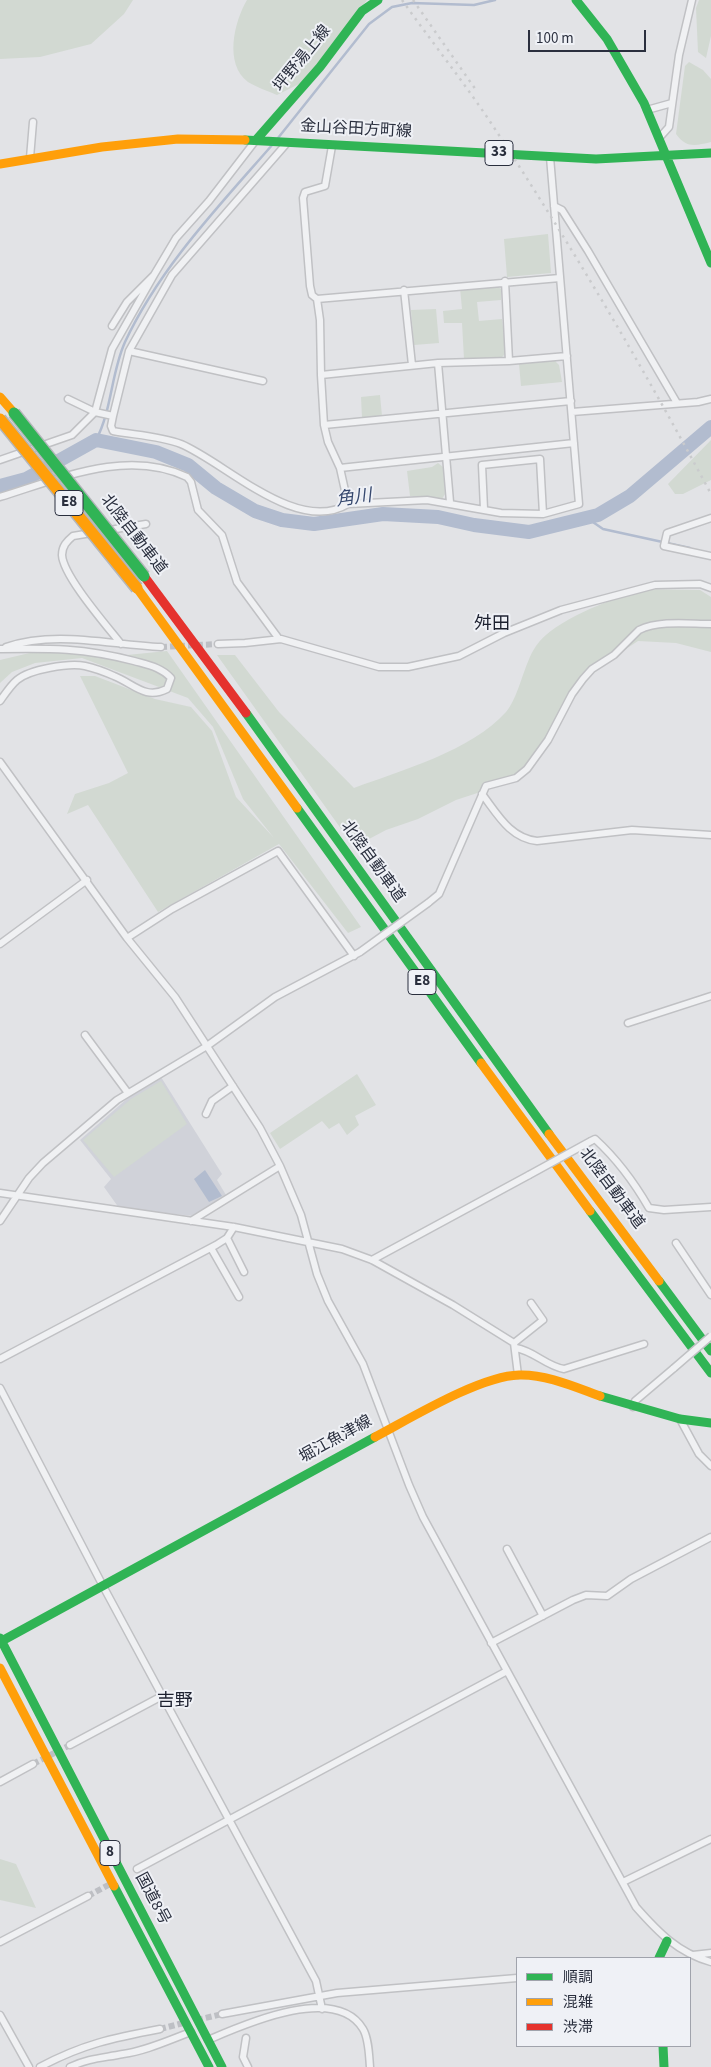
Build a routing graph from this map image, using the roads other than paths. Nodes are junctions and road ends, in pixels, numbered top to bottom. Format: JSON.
{"nodes":[{"id":1,"x":378,"y":0,"type":"edge"},
{"id":2,"x":576,"y":0,"type":"edge"},
{"id":3,"x":692,"y":0,"type":"edge"},
{"id":4,"x":672,"y":103,"type":"junction"},
{"id":5,"x":648,"y":110,"type":"junction"},
{"id":6,"x":33,"y":122,"type":"dead end"},
{"id":7,"x":660,"y":137,"type":"junction"},
{"id":8,"x":257,"y":140,"type":"junction"},
{"id":9,"x":287,"y":143,"type":"junction"},
{"id":10,"x":332,"y":146,"type":"junction"},
{"id":11,"x":711,"y":153,"type":"edge"},
{"id":12,"x":667,"y":156,"type":"junction"},
{"id":13,"x":550,"y":157,"type":"junction"},
{"id":14,"x":30,"y":158,"type":"junction"},
{"id":15,"x":0,"y":164,"type":"edge"},
{"id":16,"x":554,"y":206,"type":"junction"},
{"id":17,"x":711,"y":264,"type":"edge"},
{"id":18,"x":154,"y":275,"type":"junction"},
{"id":19,"x":560,"y":278,"type":"junction"},
{"id":20,"x":505,"y":281,"type":"junction"},
{"id":21,"x":404,"y":290,"type":"junction"},
{"id":22,"x":317,"y":299,"type":"junction"},
{"id":23,"x":112,"y":326,"type":"dead end"},
{"id":24,"x":129,"y":351,"type":"junction"},
{"id":25,"x":567,"y":356,"type":"junction"},
{"id":26,"x":510,"y":361,"type":"junction"},
{"id":27,"x":438,"y":363,"type":"junction"},
{"id":28,"x":412,"y":365,"type":"junction"},
{"id":29,"x":321,"y":374,"type":"junction"},
{"id":30,"x":263,"y":381,"type":"dead end"},
{"id":31,"x":0,"y":397,"type":"edge"},
{"id":32,"x":68,"y":399,"type":"dead end"},
{"id":33,"x":711,"y":399,"type":"edge"},
{"id":34,"x":571,"y":401,"type":"junction"},
{"id":35,"x":677,"y":404,"type":"junction"},
{"id":36,"x":95,"y":412,"type":"junction"},
{"id":37,"x":572,"y":412,"type":"junction"},
{"id":38,"x":442,"y":414,"type":"junction"},
{"id":39,"x":113,"y":416,"type":"junction"},
{"id":40,"x":0,"y":419,"type":"edge"},
{"id":41,"x":324,"y":425,"type":"junction"},
{"id":42,"x":574,"y":443,"type":"junction"},
{"id":43,"x":446,"y":458,"type":"junction"},
{"id":44,"x":0,"y":460,"type":"edge"},
{"id":45,"x":340,"y":468,"type":"junction"},
{"id":46,"x":0,"y":497,"type":"edge"},
{"id":47,"x":450,"y":502,"type":"junction"},
{"id":48,"x":348,"y":504,"type":"junction"},
{"id":49,"x":484,"y":510,"type":"junction"},
{"id":50,"x":543,"y":514,"type":"junction"},
{"id":51,"x":711,"y":518,"type":"edge"},
{"id":52,"x":146,"y":524,"type":"dead end"},
{"id":53,"x":711,"y":556,"type":"edge"},
{"id":54,"x":711,"y":588,"type":"edge"},
{"id":55,"x":711,"y":624,"type":"edge"},
{"id":56,"x":279,"y":639,"type":"junction"},
{"id":57,"x":121,"y":644,"type":"junction"},
{"id":58,"x":218,"y":644,"type":"tunnel mouth"},
{"id":59,"x":161,"y":647,"type":"tunnel mouth"},
{"id":60,"x":0,"y":649,"type":"edge"},
{"id":61,"x":0,"y":701,"type":"edge"},
{"id":62,"x":0,"y":762,"type":"edge"},
{"id":63,"x":482,"y":794,"type":"junction"},
{"id":64,"x":711,"y":835,"type":"edge"},
{"id":65,"x":87,"y":880,"type":"junction"},
{"id":66,"x":127,"y":938,"type":"junction"},
{"id":67,"x":0,"y":944,"type":"edge"},
{"id":68,"x":357,"y":954,"type":"junction"},
{"id":69,"x":711,"y":996,"type":"edge"},
{"id":70,"x":628,"y":1023,"type":"dead end"},
{"id":71,"x":85,"y":1035,"type":"dead end"},
{"id":72,"x":207,"y":1046,"type":"junction"},
{"id":73,"x":233,"y":1086,"type":"junction"},
{"id":74,"x":128,"y":1093,"type":"junction"},
{"id":75,"x":206,"y":1114,"type":"dead end"},
{"id":76,"x":280,"y":1166,"type":"junction"},
{"id":77,"x":0,"y":1193,"type":"edge"},
{"id":78,"x":16,"y":1196,"type":"junction"},
{"id":79,"x":711,"y":1208,"type":"edge"},
{"id":80,"x":0,"y":1221,"type":"edge"},
{"id":81,"x":190,"y":1221,"type":"junction"},
{"id":82,"x":234,"y":1227,"type":"junction"},
{"id":83,"x":227,"y":1238,"type":"junction"},
{"id":84,"x":309,"y":1241,"type":"junction"},
{"id":85,"x":676,"y":1243,"type":"dead end"},
{"id":86,"x":211,"y":1248,"type":"junction"},
{"id":87,"x":372,"y":1260,"type":"junction"},
{"id":88,"x":244,"y":1272,"type":"dead end"},
{"id":89,"x":711,"y":1295,"type":"edge"},
{"id":90,"x":239,"y":1297,"type":"dead end"},
{"id":91,"x":531,"y":1303,"type":"dead end"},
{"id":92,"x":711,"y":1336,"type":"edge"},
{"id":93,"x":644,"y":1344,"type":"dead end"},
{"id":94,"x":515,"y":1345,"type":"junction"},
{"id":95,"x":711,"y":1351,"type":"edge"},
{"id":96,"x":0,"y":1358,"type":"edge"},
{"id":97,"x":711,"y":1373,"type":"edge"},
{"id":98,"x":518,"y":1375,"type":"junction"},
{"id":99,"x":0,"y":1388,"type":"edge"},
{"id":100,"x":633,"y":1407,"type":"junction"},
{"id":101,"x":680,"y":1419,"type":"junction"},
{"id":102,"x":711,"y":1423,"type":"edge"},
{"id":103,"x":388,"y":1430,"type":"junction"},
{"id":104,"x":711,"y":1466,"type":"edge"},
{"id":105,"x":711,"y":1537,"type":"edge"},
{"id":106,"x":507,"y":1549,"type":"dead end"},
{"id":107,"x":103,"y":1586,"type":"junction"},
{"id":108,"x":543,"y":1616,"type":"junction"},
{"id":109,"x":1,"y":1641,"type":"edge"},
{"id":110,"x":491,"y":1643,"type":"junction"},
{"id":111,"x":0,"y":1668,"type":"edge"},
{"id":112,"x":507,"y":1671,"type":"junction"},
{"id":113,"x":162,"y":1696,"type":"junction"},
{"id":114,"x":70,"y":1745,"type":"tunnel mouth"},
{"id":115,"x":33,"y":1764,"type":"tunnel mouth"},
{"id":116,"x":0,"y":1782,"type":"edge"},
{"id":117,"x":228,"y":1820,"type":"junction"},
{"id":118,"x":711,"y":1839,"type":"edge"},
{"id":119,"x":137,"y":1869,"type":"dead end"},
{"id":120,"x":624,"y":1882,"type":"junction"},
{"id":121,"x":88,"y":1896,"type":"tunnel mouth"},
{"id":122,"x":667,"y":1941,"type":"junction"},
{"id":123,"x":0,"y":1942,"type":"edge"},
{"id":124,"x":711,"y":1953,"type":"edge"},
{"id":125,"x":692,"y":1955,"type":"junction"},
{"id":126,"x":659,"y":1957,"type":"edge"},
{"id":127,"x":711,"y":1962,"type":"edge"},
{"id":128,"x":516,"y":1978,"type":"edge"},
{"id":129,"x":321,"y":1995,"type":"junction"},
{"id":130,"x":322,"y":2009,"type":"junction"},
{"id":131,"x":222,"y":2014,"type":"tunnel mouth"},
{"id":132,"x":0,"y":2015,"type":"edge"},
{"id":133,"x":160,"y":2029,"type":"tunnel mouth"},
{"id":134,"x":191,"y":2032,"type":"junction"},
{"id":135,"x":246,"y":2038,"type":"dead end"},
{"id":136,"x":208,"y":2040,"type":"junction"},
{"id":137,"x":663,"y":2047,"type":"edge"},
{"id":138,"x":29,"y":2067,"type":"edge"},
{"id":139,"x":40,"y":2067,"type":"edge"},
{"id":140,"x":70,"y":2067,"type":"edge"},
{"id":141,"x":209,"y":2067,"type":"edge"},
{"id":142,"x":222,"y":2067,"type":"edge"},
{"id":143,"x":248,"y":2067,"type":"edge"},
{"id":144,"x":370,"y":2067,"type":"edge"},
{"id":145,"x":664,"y":2067,"type":"edge"}],
"edges":[{"from":1,"to":8,"type":"main road","name":"坪野湯上線"},
{"from":2,"to":5,"type":"main road"},
{"from":3,"to":4,"type":"street"},
{"from":4,"to":5,"type":"street"},
{"from":4,"to":7,"type":"street"},
{"from":5,"to":7,"type":"main road"},
{"from":6,"to":14,"type":"street"},
{"from":7,"to":12,"type":"main road"},
{"from":8,"to":9,"type":"main road","name":"金山谷田方町線","number":"33"},
{"from":8,"to":14,"type":"main road","name":"金山谷田方町線","number":"33"},
{"from":8,"to":18,"type":"street"},
{"from":9,"to":10,"type":"main road","name":"金山谷田方町線","number":"33"},
{"from":9,"to":24,"type":"street"},
{"from":10,"to":13,"type":"main road","name":"金山谷田方町線","number":"33"},
{"from":10,"to":22,"type":"street"},
{"from":11,"to":12,"type":"main road","name":"金山谷田方町線","number":"33"},
{"from":12,"to":13,"type":"main road","name":"金山谷田方町線","number":"33"},
{"from":12,"to":17,"type":"main road"},
{"from":13,"to":16,"type":"street"},
{"from":14,"to":15,"type":"main road","name":"金山谷田方町線","number":"33"},
{"from":16,"to":19,"type":"street"},
{"from":16,"to":35,"type":"street"},
{"from":18,"to":23,"type":"street"},
{"from":18,"to":36,"type":"street"},
{"from":19,"to":20,"type":"street"},
{"from":19,"to":25,"type":"street"},
{"from":20,"to":21,"type":"street"},
{"from":20,"to":26,"type":"street"},
{"from":21,"to":22,"type":"street"},
{"from":21,"to":28,"type":"street"},
{"from":22,"to":29,"type":"street"},
{"from":24,"to":30,"type":"street"},
{"from":24,"to":39,"type":"street"},
{"from":25,"to":26,"type":"street"},
{"from":25,"to":34,"type":"street"},
{"from":26,"to":27,"type":"street"},
{"from":27,"to":28,"type":"street"},
{"from":27,"to":38,"type":"street"},
{"from":28,"to":29,"type":"street"},
{"from":29,"to":41,"type":"street"},
{"from":31,"to":95,"type":"main road","name":"北陸自動車道","number":"E8","bridge":true},
{"from":32,"to":36,"type":"street"},
{"from":33,"to":35,"type":"street"},
{"from":34,"to":37,"type":"street"},
{"from":34,"to":38,"type":"street"},
{"from":35,"to":37,"type":"street"},
{"from":36,"to":39,"type":"street"},
{"from":36,"to":44,"type":"street"},
{"from":37,"to":42,"type":"street"},
{"from":38,"to":41,"type":"street"},
{"from":38,"to":43,"type":"street"},
{"from":39,"to":48,"type":"street"},
{"from":40,"to":97,"type":"main road","name":"北陸自動車道","number":"E8","bridge":true},
{"from":41,"to":45,"type":"street"},
{"from":42,"to":43,"type":"street"},
{"from":42,"to":50,"type":"street"},
{"from":43,"to":45,"type":"street"},
{"from":43,"to":47,"type":"street"},
{"from":45,"to":48,"type":"street"},
{"from":46,"to":56,"type":"street"},
{"from":47,"to":48,"type":"street"},
{"from":47,"to":49,"type":"street"},
{"from":49,"to":50,"type":"street"},
{"from":49,"to":50,"type":"street"},
{"from":51,"to":53,"type":"street"},
{"from":52,"to":57,"type":"street"},
{"from":54,"to":56,"type":"street"},
{"from":55,"to":63,"type":"street"},
{"from":56,"to":58,"type":"street"},
{"from":57,"to":59,"type":"street"},
{"from":57,"to":60,"type":"street"},
{"from":60,"to":61,"type":"street"},
{"from":62,"to":65,"type":"street"},
{"from":63,"to":64,"type":"street"},
{"from":63,"to":68,"type":"street","bridge":true},
{"from":65,"to":66,"type":"street"},
{"from":65,"to":67,"type":"street"},
{"from":66,"to":68,"type":"street"},
{"from":66,"to":72,"type":"street"},
{"from":68,"to":72,"type":"street"},
{"from":69,"to":70,"type":"street"},
{"from":71,"to":74,"type":"street"},
{"from":72,"to":73,"type":"street"},
{"from":72,"to":74,"type":"street"},
{"from":73,"to":75,"type":"street"},
{"from":73,"to":76,"type":"street"},
{"from":74,"to":78,"type":"street"},
{"from":76,"to":81,"type":"street"},
{"from":76,"to":84,"type":"street"},
{"from":77,"to":78,"type":"street"},
{"from":78,"to":80,"type":"street"},
{"from":78,"to":81,"type":"street"},
{"from":79,"to":87,"type":"street","bridge":true},
{"from":81,"to":82,"type":"street"},
{"from":82,"to":83,"type":"street"},
{"from":82,"to":84,"type":"street"},
{"from":83,"to":86,"type":"street"},
{"from":83,"to":88,"type":"street"},
{"from":84,"to":87,"type":"street"},
{"from":84,"to":103,"type":"street"},
{"from":85,"to":89,"type":"street"},
{"from":86,"to":90,"type":"street"},
{"from":86,"to":96,"type":"street"},
{"from":87,"to":94,"type":"street"},
{"from":91,"to":94,"type":"street"},
{"from":92,"to":100,"type":"street","bridge":true},
{"from":93,"to":94,"type":"street"},
{"from":94,"to":98,"type":"street"},
{"from":98,"to":100,"type":"main road","name":"堀江魚津線"},
{"from":98,"to":103,"type":"main road","name":"堀江魚津線"},
{"from":99,"to":107,"type":"street"},
{"from":100,"to":101,"type":"main road","name":"堀江魚津線"},
{"from":101,"to":102,"type":"main road","name":"堀江魚津線"},
{"from":101,"to":104,"type":"street"},
{"from":103,"to":107,"type":"main road","name":"堀江魚津線"},
{"from":103,"to":110,"type":"street"},
{"from":105,"to":108,"type":"street"},
{"from":106,"to":108,"type":"street"},
{"from":107,"to":109,"type":"main road","name":"堀江魚津線"},
{"from":107,"to":113,"type":"street"},
{"from":108,"to":110,"type":"street"},
{"from":109,"to":136,"type":"main road","name":"国道8号","number":"8"},
{"from":110,"to":112,"type":"street"},
{"from":111,"to":134,"type":"main road","name":"国道8号","number":"8"},
{"from":112,"to":117,"type":"street"},
{"from":112,"to":120,"type":"street"},
{"from":113,"to":114,"type":"street"},
{"from":113,"to":117,"type":"street"},
{"from":115,"to":116,"type":"street"},
{"from":117,"to":119,"type":"street"},
{"from":117,"to":129,"type":"street"},
{"from":118,"to":120,"type":"street"},
{"from":120,"to":122,"type":"street"},
{"from":121,"to":123,"type":"street"},
{"from":122,"to":125,"type":"street"},
{"from":122,"to":126,"type":"main road"},
{"from":124,"to":125,"type":"street"},
{"from":125,"to":127,"type":"street"},
{"from":128,"to":129,"type":"street"},
{"from":129,"to":130,"type":"street"},
{"from":129,"to":131,"type":"street"},
{"from":130,"to":136,"type":"street"},
{"from":130,"to":144,"type":"street"},
{"from":132,"to":138,"type":"street"},
{"from":133,"to":139,"type":"street"},
{"from":134,"to":140,"type":"street"},
{"from":134,"to":141,"type":"main road","name":"国道8号","number":"8"},
{"from":135,"to":143,"type":"street"},
{"from":136,"to":142,"type":"main road","name":"国道8号","number":"8"},
{"from":137,"to":145,"type":"main road"}]}
